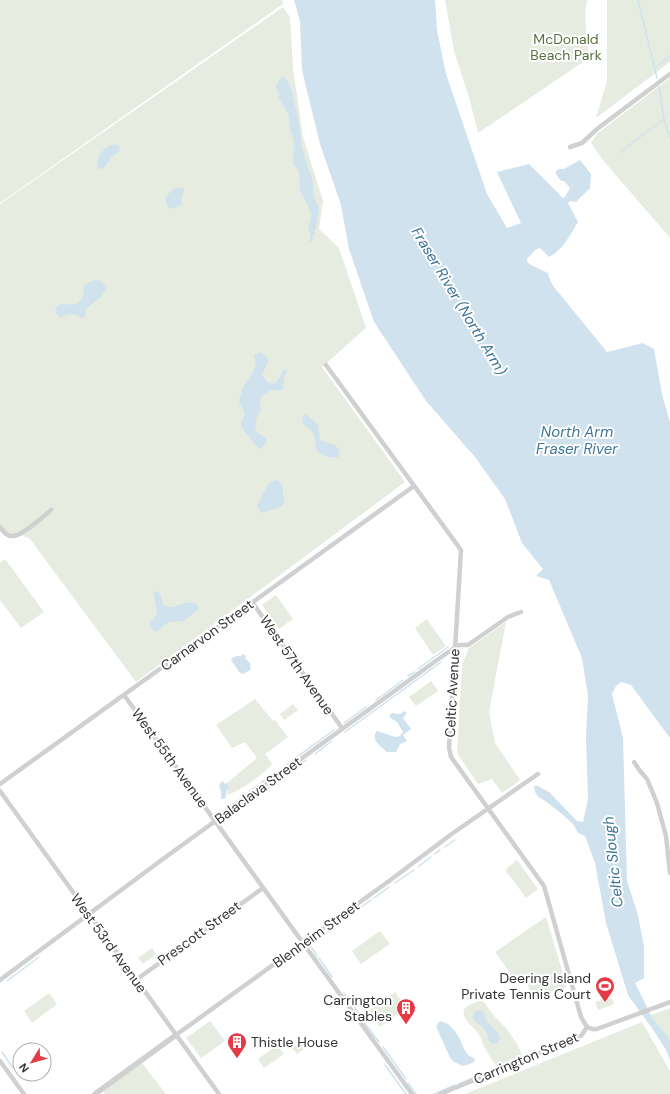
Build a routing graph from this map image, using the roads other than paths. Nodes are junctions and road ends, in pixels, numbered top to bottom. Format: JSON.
{"nodes":[{"id":1,"x":670,"y":74,"type":"edge"},
{"id":2,"x":570,"y":146,"type":"dead end"},
{"id":3,"x":326,"y":365,"type":"dead end"},
{"id":4,"x":414,"y":486,"type":"junction"},
{"id":5,"x":51,"y":510,"type":"dead end"},
{"id":6,"x":0,"y":527,"type":"edge"},
{"id":7,"x":252,"y":602,"type":"junction"},
{"id":8,"x":521,"y":612,"type":"dead end"},
{"id":9,"x":455,"y":648,"type":"junction"},
{"id":10,"x":124,"y":695,"type":"junction"},
{"id":11,"x":342,"y":728,"type":"junction"},
{"id":12,"x":634,"y":762,"type":"dead end"},
{"id":13,"x":538,"y":774,"type":"dead end"},
{"id":14,"x":0,"y":784,"type":"edge"},
{"id":15,"x":0,"y":791,"type":"edge"},
{"id":16,"x":488,"y":808,"type":"junction"},
{"id":17,"x":215,"y":821,"type":"junction"},
{"id":18,"x":670,"y":873,"type":"edge"},
{"id":19,"x":263,"y":888,"type":"junction"},
{"id":20,"x":89,"y":915,"type":"junction"},
{"id":21,"x":303,"y":943,"type":"junction"},
{"id":22,"x":0,"y":980,"type":"edge"},
{"id":23,"x":136,"y":980,"type":"junction"},
{"id":24,"x":670,"y":1002,"type":"edge"},
{"id":25,"x":587,"y":1027,"type":"junction"},
{"id":26,"x":176,"y":1035,"type":"junction"},
{"id":27,"x":0,"y":1060,"type":"edge"},
{"id":28,"x":24,"y":1094,"type":"edge"},
{"id":29,"x":95,"y":1094,"type":"edge"},
{"id":30,"x":219,"y":1094,"type":"edge"},
{"id":31,"x":412,"y":1094,"type":"edge"},
{"id":32,"x":440,"y":1094,"type":"edge"}],
"edges":[{"from":1,"to":2,"type":"street"},
{"from":3,"to":4,"type":"street","name":"Celtic Avenue"},
{"from":4,"to":7,"type":"street","name":"Carnarvon Street"},
{"from":4,"to":9,"type":"street","name":"Celtic Avenue"},
{"from":5,"to":6,"type":"street"},
{"from":7,"to":10,"type":"street","name":"Carnarvon Street"},
{"from":7,"to":11,"type":"street","name":"West 57th Avenue"},
{"from":8,"to":9,"type":"street","name":"Balaclava Street"},
{"from":9,"to":11,"type":"street","name":"Balaclava Street"},
{"from":9,"to":16,"type":"street","name":"Celtic Avenue"},
{"from":10,"to":14,"type":"street","name":"Carnarvon Street"},
{"from":10,"to":17,"type":"street","name":"West 55th Avenue"},
{"from":11,"to":17,"type":"street","name":"Balaclava Street"},
{"from":12,"to":18,"type":"street"},
{"from":13,"to":16,"type":"street","name":"Blenheim Street"},
{"from":15,"to":20,"type":"street","name":"West 53rd Avenue"},
{"from":16,"to":21,"type":"street","name":"Blenheim Street"},
{"from":16,"to":25,"type":"street","name":"Celtic Avenue"},
{"from":17,"to":19,"type":"street","name":"West 55th Avenue"},
{"from":17,"to":20,"type":"street","name":"Balaclava Street"},
{"from":19,"to":21,"type":"street","name":"West 55th Avenue"},
{"from":19,"to":23,"type":"street","name":"Prescott Street"},
{"from":20,"to":22,"type":"street","name":"Balaclava Street"},
{"from":20,"to":23,"type":"street","name":"West 53rd Avenue"},
{"from":21,"to":26,"type":"street","name":"Blenheim Street"},
{"from":21,"to":31,"type":"street","name":"West 55th Avenue"},
{"from":23,"to":26,"type":"street","name":"West 53rd Avenue"},
{"from":24,"to":25,"type":"street","name":"Carrington Street"},
{"from":25,"to":32,"type":"street","name":"Carrington Street"},
{"from":26,"to":29,"type":"street","name":"Blenheim Street"},
{"from":26,"to":30,"type":"street","name":"West 53rd Avenue"},
{"from":27,"to":28,"type":"street"}]}
